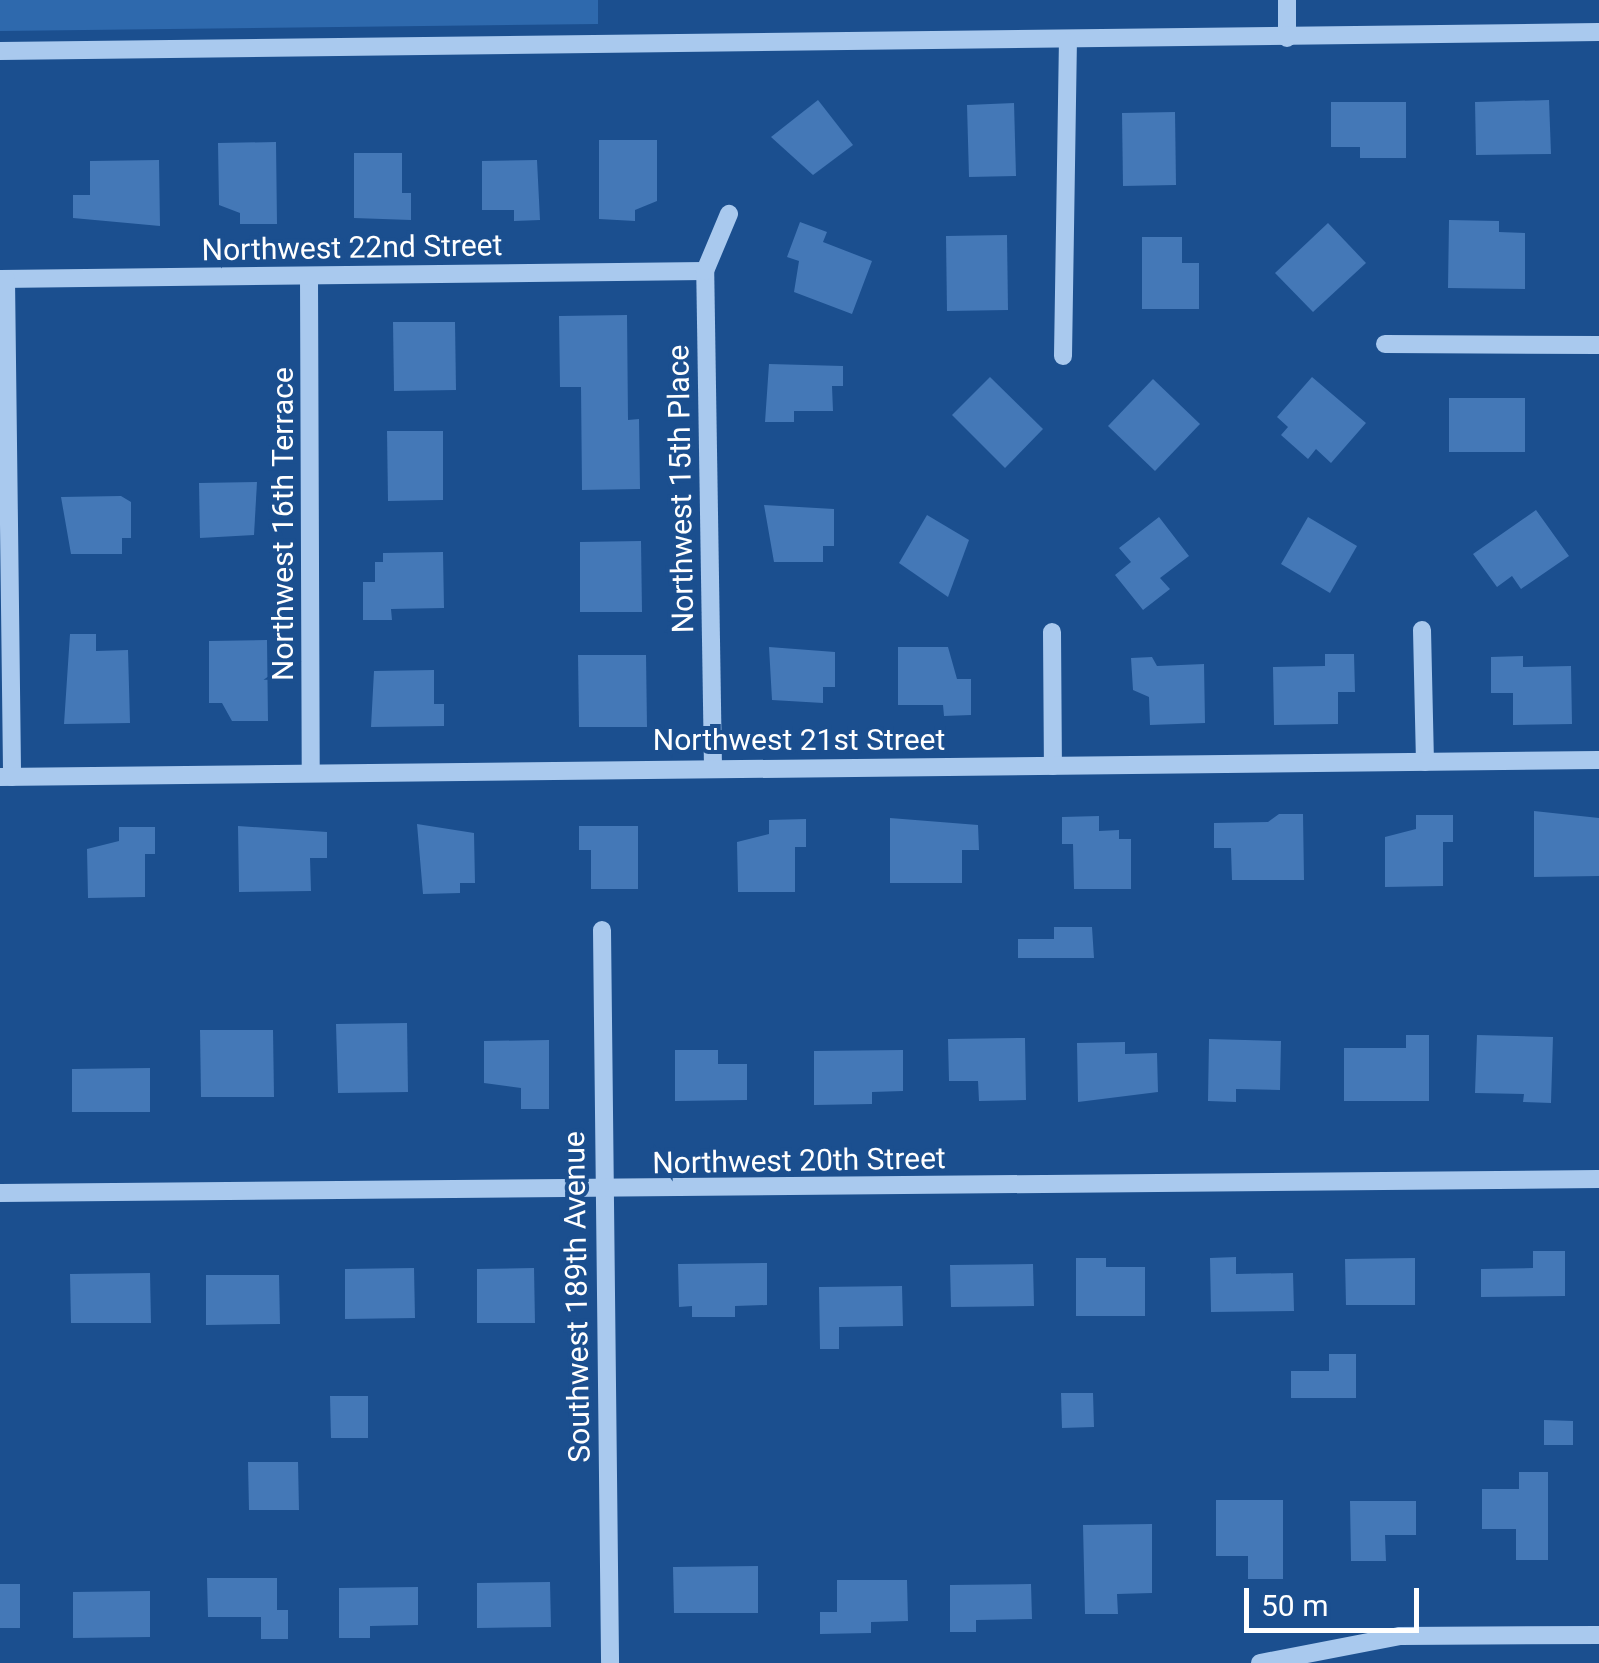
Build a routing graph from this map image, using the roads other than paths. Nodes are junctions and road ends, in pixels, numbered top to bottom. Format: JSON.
{"nodes":[{"id":1,"x":1287,"y":0,"type":"edge"},
{"id":2,"x":1599,"y":32,"type":"edge"},
{"id":3,"x":1287,"y":38,"type":"junction"},
{"id":4,"x":1068,"y":42,"type":"junction"},
{"id":5,"x":0,"y":52,"type":"edge"},
{"id":6,"x":729,"y":214,"type":"dead end"},
{"id":7,"x":705,"y":271,"type":"junction"},
{"id":8,"x":309,"y":276,"type":"junction"},
{"id":9,"x":3,"y":278,"type":"edge"},
{"id":10,"x":1385,"y":344,"type":"dead end"},
{"id":11,"x":1599,"y":345,"type":"edge"},
{"id":12,"x":1063,"y":356,"type":"dead end"},
{"id":13,"x":1422,"y":630,"type":"dead end"},
{"id":14,"x":1052,"y":632,"type":"dead end"},
{"id":15,"x":1599,"y":760,"type":"edge"},
{"id":16,"x":1424,"y":762,"type":"junction"},
{"id":17,"x":1053,"y":766,"type":"junction"},
{"id":18,"x":714,"y":768,"type":"junction"},
{"id":19,"x":311,"y":772,"type":"junction"},
{"id":20,"x":6,"y":777,"type":"edge"},
{"id":21,"x":602,"y":930,"type":"dead end"},
{"id":22,"x":1599,"y":1179,"type":"edge"},
{"id":23,"x":602,"y":1191,"type":"junction"},
{"id":24,"x":0,"y":1193,"type":"edge"},
{"id":25,"x":1599,"y":1635,"type":"edge"},
{"id":26,"x":1317,"y":1656,"type":"edge"},
{"id":27,"x":610,"y":1663,"type":"edge"},
{"id":28,"x":1260,"y":1663,"type":"edge"}],
"edges":[{"from":1,"to":3,"type":"street"},
{"from":2,"to":3,"type":"street"},
{"from":3,"to":4,"type":"street"},
{"from":4,"to":5,"type":"street"},
{"from":4,"to":12,"type":"street"},
{"from":6,"to":7,"type":"street","name":"Northwest 15th Place"},
{"from":7,"to":8,"type":"street","name":"Northwest 22nd Street"},
{"from":7,"to":18,"type":"street","name":"Northwest 15th Place"},
{"from":8,"to":9,"type":"street","name":"Northwest 22nd Street"},
{"from":8,"to":19,"type":"street","name":"Northwest 16th Terrace"},
{"from":9,"to":20,"type":"street"},
{"from":10,"to":11,"type":"street"},
{"from":13,"to":16,"type":"street"},
{"from":14,"to":17,"type":"street"},
{"from":15,"to":16,"type":"street","name":"Northwest 21st Street"},
{"from":16,"to":17,"type":"street","name":"Northwest 21st Street"},
{"from":17,"to":18,"type":"street","name":"Northwest 21st Street"},
{"from":18,"to":19,"type":"street","name":"Northwest 21st Street"},
{"from":19,"to":20,"type":"street","name":"Northwest 21st Street"},
{"from":21,"to":23,"type":"street","name":"Southwest 189th Avenue"},
{"from":22,"to":23,"type":"street","name":"Northwest 20th Street"},
{"from":23,"to":24,"type":"street","name":"Northwest 20th Street"},
{"from":23,"to":27,"type":"street","name":"Southwest 189th Avenue"},
{"from":25,"to":26,"type":"street"},
{"from":26,"to":28,"type":"street"}]}
